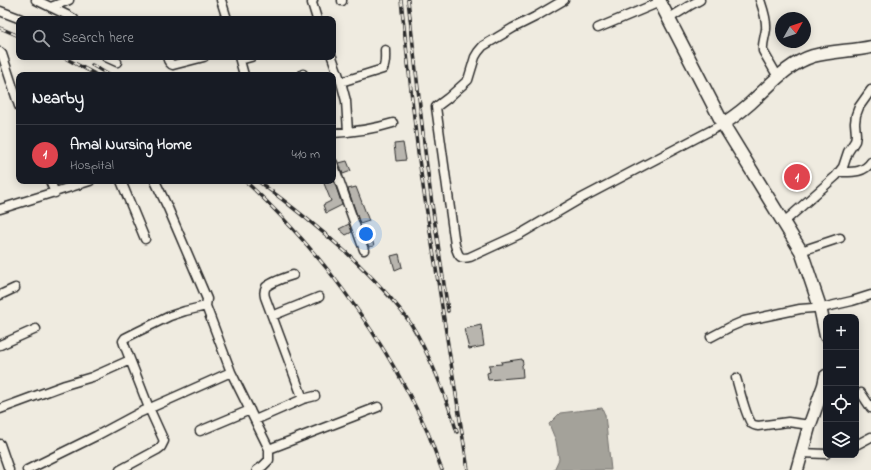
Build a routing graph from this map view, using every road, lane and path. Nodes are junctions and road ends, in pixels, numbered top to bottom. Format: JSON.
{"nodes":[{"id":1,"x":36,"y":0,"type":"edge"},
{"id":2,"x":69,"y":0,"type":"edge"},
{"id":3,"x":221,"y":0,"type":"edge"},
{"id":4,"x":313,"y":0,"type":"edge"},
{"id":5,"x":564,"y":0,"type":"edge"},
{"id":6,"x":700,"y":0,"type":"edge"},
{"id":7,"x":760,"y":0,"type":"edge"},
{"id":8,"x":660,"y":1,"type":"edge"},
{"id":9,"x":51,"y":7,"type":"junction"},
{"id":10,"x":0,"y":10,"type":"edge"},
{"id":11,"x":68,"y":16,"type":"edge"},
{"id":12,"x":226,"y":16,"type":"edge"},
{"id":13,"x":316,"y":16,"type":"edge"},
{"id":14,"x":16,"y":17,"type":"edge"},
{"id":15,"x":668,"y":19,"type":"junction"},
{"id":16,"x":598,"y":28,"type":"dead end"},
{"id":17,"x":871,"y":47,"type":"edge"},
{"id":18,"x":385,"y":50,"type":"dead end"},
{"id":19,"x":0,"y":52,"type":"edge"},
{"id":20,"x":113,"y":60,"type":"edge"},
{"id":21,"x":168,"y":60,"type":"edge"},
{"id":22,"x":192,"y":60,"type":"edge"},
{"id":23,"x":239,"y":60,"type":"edge"},
{"id":24,"x":333,"y":60,"type":"edge"},
{"id":25,"x":117,"y":62,"type":"dead end"},
{"id":26,"x":243,"y":72,"type":"edge"},
{"id":27,"x":778,"y":77,"type":"junction"},
{"id":28,"x":341,"y":82,"type":"junction"},
{"id":29,"x":871,"y":90,"type":"edge"},
{"id":30,"x":16,"y":97,"type":"edge"},
{"id":31,"x":393,"y":123,"type":"dead end"},
{"id":32,"x":723,"y":124,"type":"junction"},
{"id":33,"x":348,"y":132,"type":"junction"},
{"id":34,"x":336,"y":133,"type":"edge"},
{"id":35,"x":871,"y":162,"type":"edge"},
{"id":36,"x":336,"y":171,"type":"edge"},
{"id":37,"x":840,"y":172,"type":"junction"},
{"id":38,"x":51,"y":184,"type":"edge"},
{"id":39,"x":81,"y":184,"type":"edge"},
{"id":40,"x":122,"y":184,"type":"edge"},
{"id":41,"x":156,"y":184,"type":"edge"},
{"id":42,"x":55,"y":193,"type":"junction"},
{"id":43,"x":0,"y":209,"type":"edge"},
{"id":44,"x":784,"y":222,"type":"junction"},
{"id":45,"x":840,"y":238,"type":"dead end"},
{"id":46,"x":145,"y":239,"type":"dead end"},
{"id":47,"x":364,"y":250,"type":"dead end"},
{"id":48,"x":801,"y":251,"type":"junction"},
{"id":49,"x":294,"y":275,"type":"dead end"},
{"id":50,"x":16,"y":288,"type":"dead end"},
{"id":51,"x":0,"y":295,"type":"edge"},
{"id":52,"x":871,"y":295,"type":"edge"},
{"id":53,"x":319,"y":297,"type":"dead end"},
{"id":54,"x":206,"y":306,"type":"junction"},
{"id":55,"x":820,"y":307,"type":"junction"},
{"id":56,"x":272,"y":316,"type":"junction"},
{"id":57,"x":823,"y":322,"type":"edge"},
{"id":58,"x":36,"y":329,"type":"dead end"},
{"id":59,"x":711,"y":337,"type":"dead end"},
{"id":60,"x":0,"y":345,"type":"edge"},
{"id":61,"x":130,"y":360,"type":"junction"},
{"id":62,"x":231,"y":372,"type":"junction"},
{"id":63,"x":736,"y":378,"type":"dead end"},
{"id":64,"x":824,"y":386,"type":"edge"},
{"id":65,"x":861,"y":393,"type":"dead end"},
{"id":66,"x":315,"y":396,"type":"dead end"},
{"id":67,"x":303,"y":399,"type":"junction"},
{"id":68,"x":378,"y":407,"type":"dead end"},
{"id":69,"x":149,"y":408,"type":"junction"},
{"id":70,"x":871,"y":408,"type":"edge"},
{"id":71,"x":0,"y":410,"type":"edge"},
{"id":72,"x":250,"y":410,"type":"junction"},
{"id":73,"x":255,"y":420,"type":"junction"},
{"id":74,"x":810,"y":425,"type":"junction"},
{"id":75,"x":200,"y":431,"type":"dead end"},
{"id":76,"x":871,"y":437,"type":"edge"},
{"id":77,"x":859,"y":443,"type":"edge"},
{"id":78,"x":0,"y":444,"type":"edge"},
{"id":79,"x":269,"y":449,"type":"junction"},
{"id":80,"x":801,"y":453,"type":"junction"},
{"id":81,"x":823,"y":454,"type":"edge"},
{"id":82,"x":9,"y":470,"type":"edge"},
{"id":83,"x":27,"y":470,"type":"edge"},
{"id":84,"x":120,"y":470,"type":"edge"},
{"id":85,"x":257,"y":470,"type":"edge"},
{"id":86,"x":797,"y":470,"type":"edge"}],
"edges":[{"from":1,"to":9,"type":"street"},
{"from":2,"to":9,"type":"street"},
{"from":3,"to":12,"type":"street"},
{"from":4,"to":13,"type":"street"},
{"from":5,"to":32,"type":"street"},
{"from":6,"to":15,"type":"street"},
{"from":7,"to":27,"type":"street"},
{"from":8,"to":15,"type":"main road"},
{"from":8,"to":16,"type":"street"},
{"from":9,"to":11,"type":"street"},
{"from":10,"to":14,"type":"street"},
{"from":15,"to":32,"type":"main road"},
{"from":17,"to":27,"type":"main road"},
{"from":18,"to":28,"type":"street"},
{"from":19,"to":30,"type":"street"},
{"from":20,"to":25,"type":"street"},
{"from":21,"to":22,"type":"street"},
{"from":23,"to":26,"type":"street"},
{"from":24,"to":28,"type":"street"},
{"from":27,"to":32,"type":"main road"},
{"from":28,"to":33,"type":"street"},
{"from":29,"to":37,"type":"street"},
{"from":31,"to":33,"type":"street"},
{"from":32,"to":44,"type":"main road"},
{"from":33,"to":34,"type":"street"},
{"from":35,"to":37,"type":"street"},
{"from":36,"to":47,"type":"street"},
{"from":37,"to":44,"type":"street"},
{"from":38,"to":42,"type":"street"},
{"from":39,"to":42,"type":"street"},
{"from":40,"to":46,"type":"street"},
{"from":41,"to":54,"type":"street"},
{"from":42,"to":43,"type":"street"},
{"from":44,"to":48,"type":"main road"},
{"from":45,"to":48,"type":"street"},
{"from":48,"to":55,"type":"main road"},
{"from":49,"to":56,"type":"street"},
{"from":50,"to":51,"type":"street"},
{"from":52,"to":55,"type":"street"},
{"from":53,"to":56,"type":"street"},
{"from":54,"to":61,"type":"street"},
{"from":54,"to":62,"type":"street"},
{"from":55,"to":57,"type":"main road"},
{"from":55,"to":59,"type":"street"},
{"from":56,"to":67,"type":"street"},
{"from":58,"to":60,"type":"street"},
{"from":61,"to":69,"type":"street"},
{"from":61,"to":71,"type":"street"},
{"from":62,"to":69,"type":"street"},
{"from":62,"to":72,"type":"street"},
{"from":63,"to":74,"type":"street"},
{"from":64,"to":74,"type":"main road"},
{"from":65,"to":70,"type":"street"},
{"from":66,"to":67,"type":"street"},
{"from":67,"to":73,"type":"street"},
{"from":68,"to":79,"type":"street"},
{"from":69,"to":83,"type":"street"},
{"from":69,"to":84,"type":"street"},
{"from":72,"to":73,"type":"street"},
{"from":72,"to":75,"type":"street"},
{"from":73,"to":79,"type":"street"},
{"from":74,"to":80,"type":"main road"},
{"from":76,"to":77,"type":"street"},
{"from":78,"to":82,"type":"street"},
{"from":79,"to":85,"type":"street"},
{"from":80,"to":81,"type":"street"},
{"from":80,"to":86,"type":"main road"}]}
